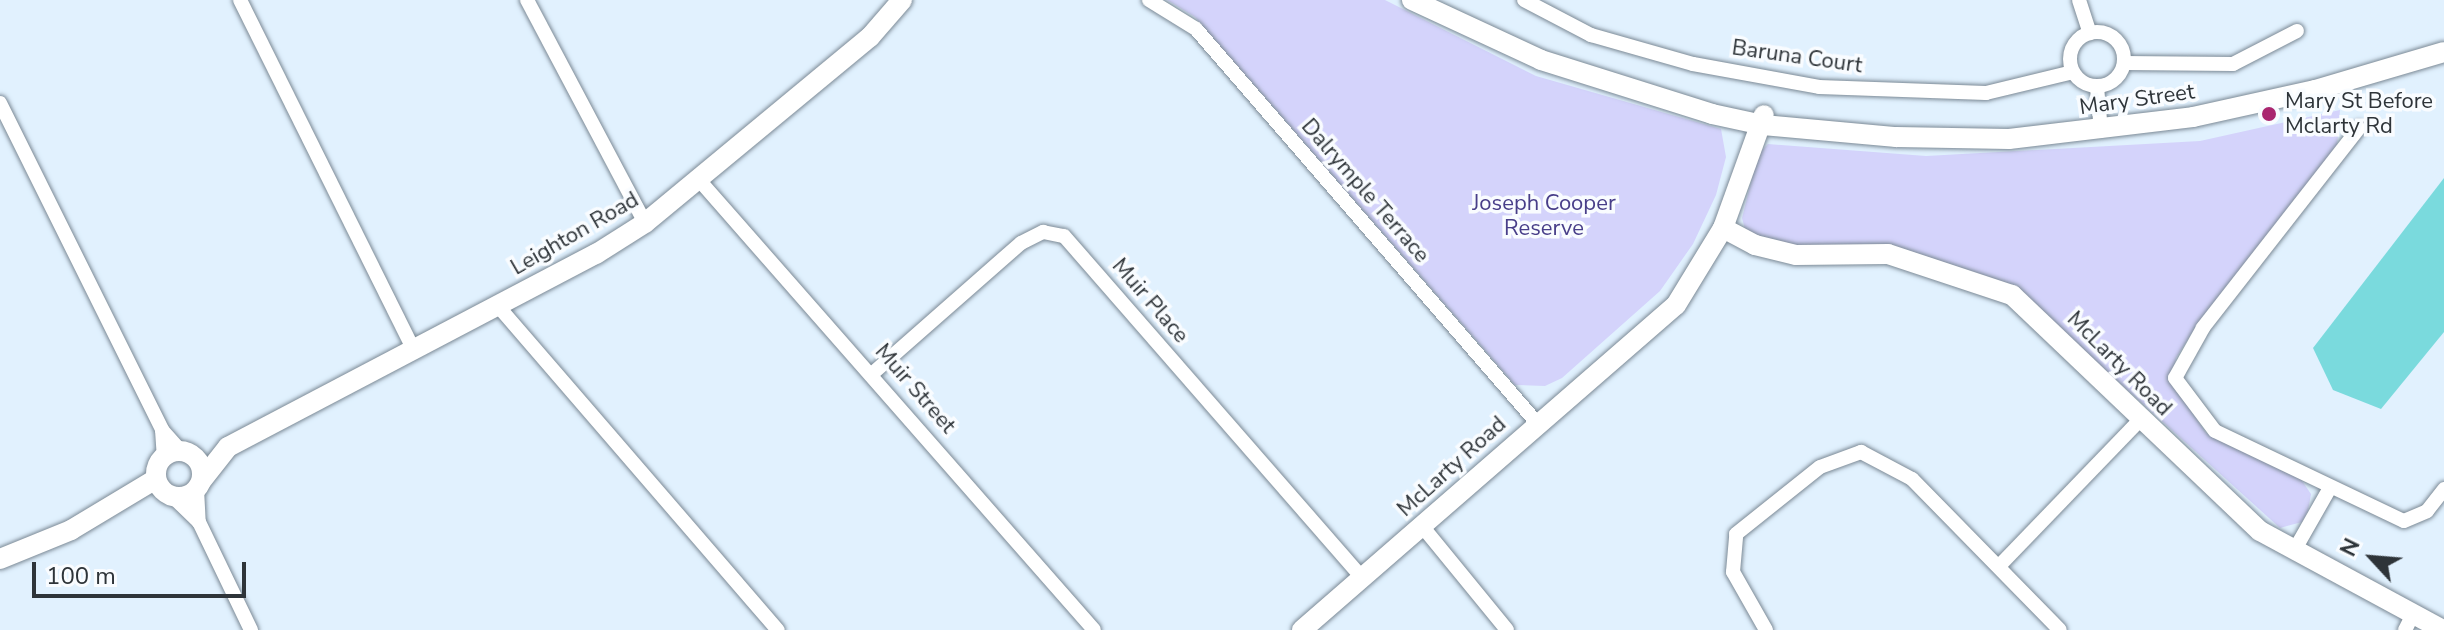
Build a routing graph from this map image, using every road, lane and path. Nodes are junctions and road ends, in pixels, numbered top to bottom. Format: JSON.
{"nodes":[{"id":1,"x":240,"y":0,"type":"edge"},
{"id":2,"x":527,"y":0,"type":"edge"},
{"id":3,"x":902,"y":0,"type":"edge"},
{"id":4,"x":1149,"y":0,"type":"edge"},
{"id":5,"x":1412,"y":0,"type":"edge"},
{"id":6,"x":1524,"y":0,"type":"edge"},
{"id":7,"x":2079,"y":0,"type":"edge"},
{"id":8,"x":2297,"y":31,"type":"dead end"},
{"id":9,"x":2090,"y":33,"type":"junction"},
{"id":10,"x":2444,"y":52,"type":"edge"},
{"id":11,"x":2124,"y":63,"type":"junction"},
{"id":12,"x":2073,"y":72,"type":"junction"},
{"id":13,"x":2097,"y":87,"type":"junction"},
{"id":14,"x":0,"y":103,"type":"edge"},
{"id":15,"x":1741,"y":113,"type":"junction"},
{"id":16,"x":1764,"y":118,"type":"junction"},
{"id":17,"x":2359,"y":128,"type":"dead end"},
{"id":18,"x":2101,"y":131,"type":"junction"},
{"id":19,"x":1743,"y":168,"type":"junction"},
{"id":20,"x":700,"y":181,"type":"junction"},
{"id":21,"x":645,"y":223,"type":"junction"},
{"id":22,"x":1723,"y":228,"type":"junction"},
{"id":23,"x":498,"y":306,"type":"junction"},
{"id":24,"x":413,"y":348,"type":"junction"},
{"id":25,"x":873,"y":373,"type":"junction"},
{"id":26,"x":2141,"y":419,"type":"junction"},
{"id":27,"x":1537,"y":423,"type":"junction"},
{"id":28,"x":228,"y":447,"type":"junction"},
{"id":29,"x":178,"y":453,"type":"junction"},
{"id":30,"x":199,"y":484,"type":"junction"},
{"id":31,"x":2330,"y":488,"type":"junction"},
{"id":32,"x":160,"y":489,"type":"junction"},
{"id":33,"x":2444,"y":489,"type":"edge"},
{"id":34,"x":199,"y":522,"type":"junction"},
{"id":35,"x":1422,"y":526,"type":"junction"},
{"id":36,"x":2294,"y":551,"type":"junction"},
{"id":37,"x":0,"y":559,"type":"edge"},
{"id":38,"x":1999,"y":566,"type":"junction"},
{"id":39,"x":1362,"y":578,"type":"junction"},
{"id":40,"x":2409,"y":622,"type":"edge"},
{"id":41,"x":251,"y":630,"type":"edge"},
{"id":42,"x":778,"y":630,"type":"edge"},
{"id":43,"x":1094,"y":630,"type":"edge"},
{"id":44,"x":1302,"y":630,"type":"edge"},
{"id":45,"x":1507,"y":630,"type":"edge"},
{"id":46,"x":1766,"y":630,"type":"edge"},
{"id":47,"x":2060,"y":630,"type":"edge"},
{"id":48,"x":2443,"y":630,"type":"edge"}],
"edges":[{"from":1,"to":24,"type":"street"},
{"from":2,"to":21,"type":"street"},
{"from":3,"to":20,"type":"street","name":"Leighton Road"},
{"from":4,"to":27,"type":"street","name":"Dalrymple Terrace"},
{"from":5,"to":15,"type":"street","name":"Mary Street"},
{"from":6,"to":12,"type":"street","name":"Baruna Court"},
{"from":7,"to":9,"type":"street"},
{"from":8,"to":11,"type":"street"},
{"from":9,"to":11,"type":"street"},
{"from":9,"to":12,"type":"street"},
{"from":10,"to":18,"type":"street","name":"Mary Street"},
{"from":11,"to":13,"type":"street"},
{"from":12,"to":13,"type":"street"},
{"from":13,"to":18,"type":"street"},
{"from":14,"to":29,"type":"street"},
{"from":15,"to":16,"type":"street","name":"Mary Street"},
{"from":15,"to":19,"type":"street","name":"McLarty Road"},
{"from":16,"to":18,"type":"street","name":"Mary Street"},
{"from":16,"to":19,"type":"street","name":"McLarty Road"},
{"from":17,"to":31,"type":"street"},
{"from":19,"to":22,"type":"street","name":"McLarty Road"},
{"from":20,"to":21,"type":"street","name":"Leighton Road"},
{"from":20,"to":25,"type":"street","name":"Muir Street"},
{"from":21,"to":23,"type":"street","name":"Leighton Road"},
{"from":22,"to":26,"type":"street","name":"McLarty Road"},
{"from":22,"to":27,"type":"street","name":"McLarty Road"},
{"from":23,"to":24,"type":"street","name":"Leighton Road"},
{"from":23,"to":42,"type":"street"},
{"from":24,"to":28,"type":"street","name":"Leighton Road"},
{"from":25,"to":39,"type":"street","name":"Muir Place"},
{"from":25,"to":43,"type":"street","name":"Muir Street"},
{"from":26,"to":36,"type":"street","name":"McLarty Road"},
{"from":26,"to":38,"type":"street"},
{"from":27,"to":35,"type":"street","name":"McLarty Road"},
{"from":28,"to":29,"type":"street","name":"Leighton Road"},
{"from":28,"to":30,"type":"street","name":"Leighton Road"},
{"from":29,"to":30,"type":"street"},
{"from":29,"to":32,"type":"street"},
{"from":30,"to":32,"type":"street"},
{"from":30,"to":34,"type":"street"},
{"from":31,"to":33,"type":"street"},
{"from":31,"to":36,"type":"street"},
{"from":32,"to":34,"type":"street"},
{"from":32,"to":37,"type":"street"},
{"from":34,"to":41,"type":"street"},
{"from":35,"to":39,"type":"street","name":"McLarty Road"},
{"from":35,"to":45,"type":"street"},
{"from":36,"to":40,"type":"street","name":"McLarty Road"},
{"from":38,"to":46,"type":"street"},
{"from":38,"to":47,"type":"street"},
{"from":39,"to":44,"type":"street","name":"McLarty Road"},
{"from":40,"to":48,"type":"street","name":"McLarty Road"}]}
